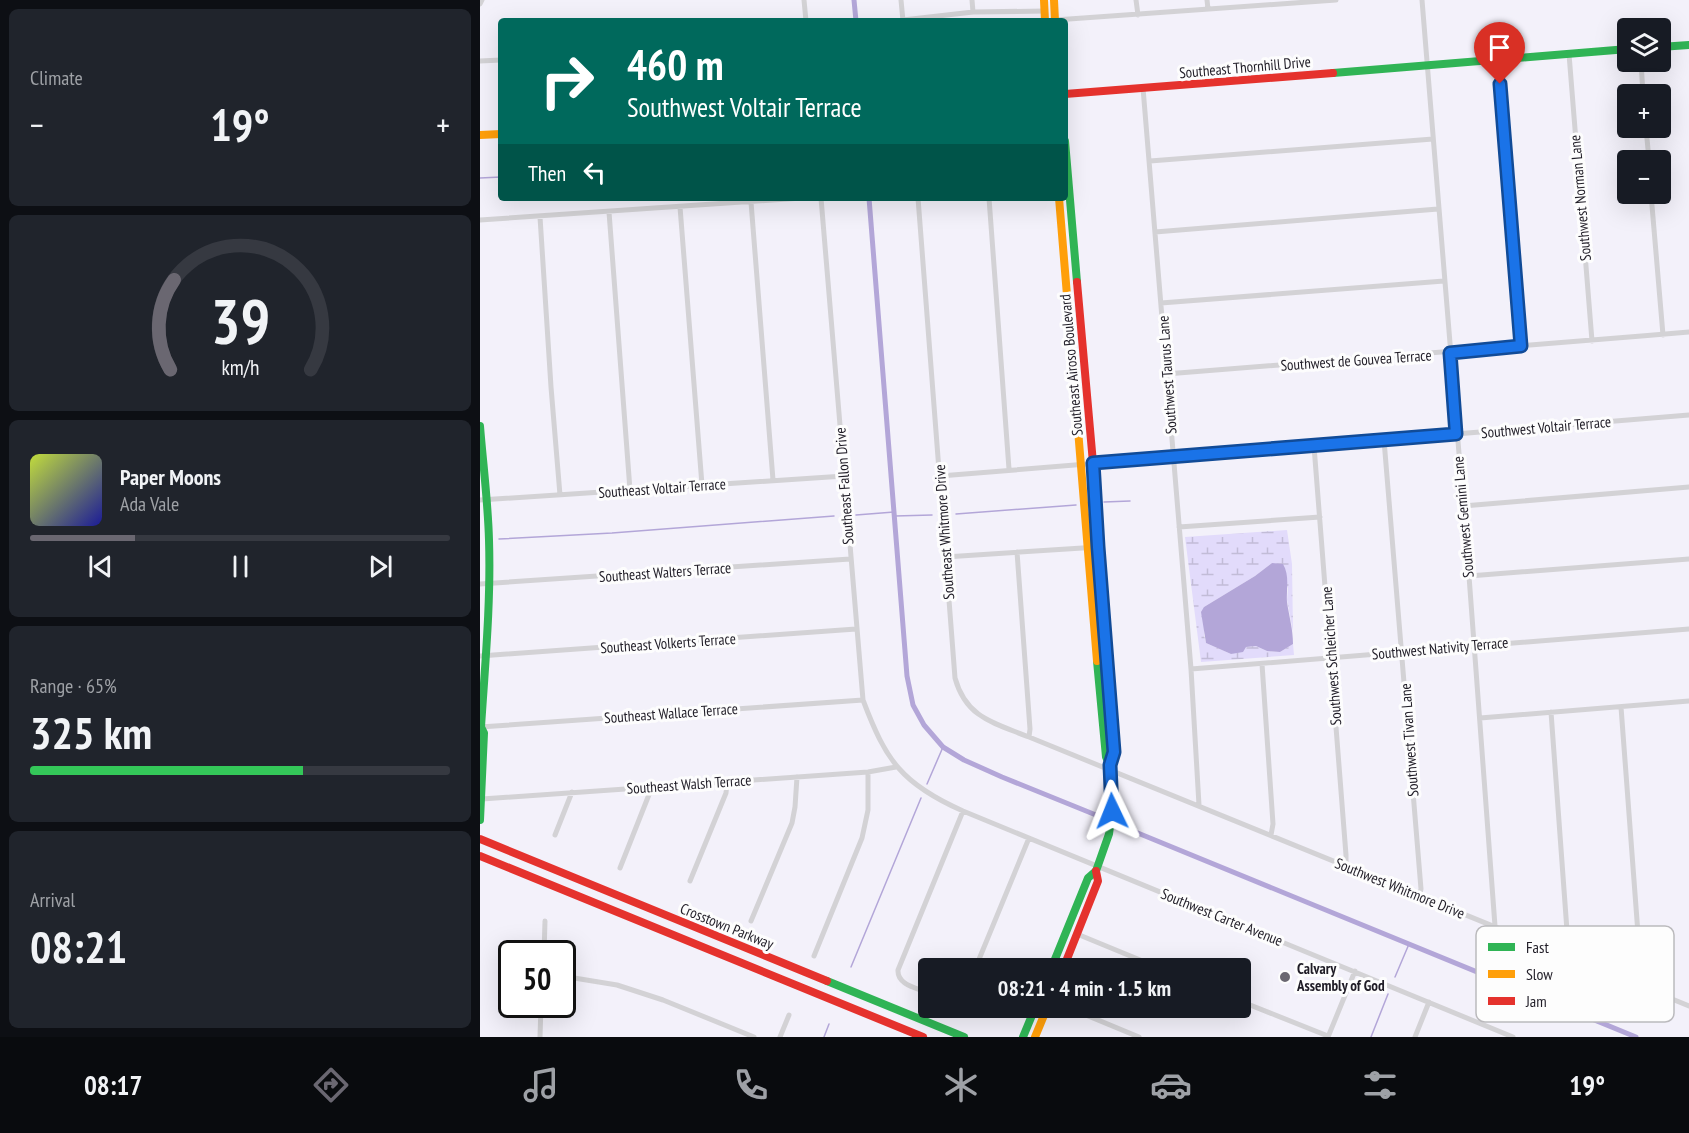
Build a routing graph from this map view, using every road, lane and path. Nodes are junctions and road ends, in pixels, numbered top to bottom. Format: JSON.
{"nodes":[{"id":1,"x":804,"y":0,"type":"edge"},
{"id":2,"x":902,"y":0,"type":"edge"},
{"id":3,"x":972,"y":0,"type":"edge"},
{"id":4,"x":1044,"y":0,"type":"edge"},
{"id":5,"x":1054,"y":0,"type":"edge"},
{"id":6,"x":1136,"y":0,"type":"edge"},
{"id":7,"x":1207,"y":0,"type":"edge"},
{"id":8,"x":1336,"y":0,"type":"edge"},
{"id":9,"x":1422,"y":0,"type":"edge"},
{"id":10,"x":1279,"y":2,"type":"edge"},
{"id":11,"x":1208,"y":9,"type":"junction"},
{"id":12,"x":1045,"y":11,"type":"junction"},
{"id":13,"x":973,"y":12,"type":"junction"},
{"id":14,"x":1138,"y":15,"type":"junction"},
{"id":15,"x":806,"y":18,"type":"edge"},
{"id":16,"x":903,"y":18,"type":"edge"},
{"id":17,"x":926,"y":18,"type":"edge"},
{"id":18,"x":1045,"y":18,"type":"edge"},
{"id":19,"x":1055,"y":18,"type":"edge"},
{"id":20,"x":1068,"y":20,"type":"edge"},
{"id":21,"x":1689,"y":45,"type":"edge"},
{"id":22,"x":1671,"y":46,"type":"edge"},
{"id":23,"x":1617,"y":51,"type":"edge"},
{"id":24,"x":1569,"y":54,"type":"junction"},
{"id":25,"x":498,"y":60,"type":"edge"},
{"id":26,"x":1498,"y":60,"type":"junction"},
{"id":27,"x":480,"y":61,"type":"edge"},
{"id":28,"x":1427,"y":66,"type":"junction"},
{"id":29,"x":1143,"y":88,"type":"junction"},
{"id":30,"x":1068,"y":94,"type":"edge"},
{"id":31,"x":498,"y":134,"type":"edge"},
{"id":32,"x":480,"y":135,"type":"edge"},
{"id":33,"x":1433,"y":139,"type":"junction"},
{"id":34,"x":1150,"y":161,"type":"junction"},
{"id":35,"x":1068,"y":176,"type":"edge"},
{"id":36,"x":764,"y":201,"type":"edge"},
{"id":37,"x":821,"y":201,"type":"edge"},
{"id":38,"x":918,"y":201,"type":"edge"},
{"id":39,"x":989,"y":201,"type":"edge"},
{"id":40,"x":1059,"y":201,"type":"edge"},
{"id":41,"x":751,"y":202,"type":"junction"},
{"id":42,"x":1652,"y":204,"type":"edge"},
{"id":43,"x":680,"y":207,"type":"junction"},
{"id":44,"x":1438,"y":209,"type":"junction"},
{"id":45,"x":609,"y":212,"type":"junction"},
{"id":46,"x":540,"y":217,"type":"junction"},
{"id":47,"x":480,"y":220,"type":"edge"},
{"id":48,"x":1155,"y":232,"type":"junction"},
{"id":49,"x":1444,"y":281,"type":"junction"},
{"id":50,"x":1161,"y":303,"type":"junction"},
{"id":51,"x":1689,"y":332,"type":"edge"},
{"id":52,"x":1663,"y":334,"type":"junction"},
{"id":53,"x":1592,"y":341,"type":"junction"},
{"id":54,"x":1521,"y":346,"type":"junction"},
{"id":55,"x":1450,"y":353,"type":"junction"},
{"id":56,"x":1166,"y":374,"type":"junction"},
{"id":57,"x":1689,"y":415,"type":"edge"},
{"id":58,"x":480,"y":429,"type":"edge"},
{"id":59,"x":1456,"y":434,"type":"junction"},
{"id":60,"x":1384,"y":440,"type":"junction"},
{"id":61,"x":1314,"y":446,"type":"junction"},
{"id":62,"x":1173,"y":457,"type":"junction"},
{"id":63,"x":1093,"y":463,"type":"junction"},
{"id":64,"x":1081,"y":465,"type":"junction"},
{"id":65,"x":1009,"y":469,"type":"junction"},
{"id":66,"x":844,"y":476,"type":"junction"},
{"id":67,"x":940,"y":476,"type":"junction"},
{"id":68,"x":773,"y":480,"type":"junction"},
{"id":69,"x":702,"y":485,"type":"junction"},
{"id":70,"x":1689,"y":487,"type":"edge"},
{"id":71,"x":630,"y":490,"type":"junction"},
{"id":72,"x":560,"y":495,"type":"junction"},
{"id":73,"x":484,"y":500,"type":"edge"},
{"id":74,"x":1463,"y":506,"type":"junction"},
{"id":75,"x":1320,"y":517,"type":"junction"},
{"id":76,"x":1179,"y":527,"type":"junction"},
{"id":77,"x":1098,"y":547,"type":"junction"},
{"id":78,"x":1087,"y":548,"type":"junction"},
{"id":79,"x":1017,"y":552,"type":"junction"},
{"id":80,"x":945,"y":557,"type":"junction"},
{"id":81,"x":850,"y":559,"type":"junction"},
{"id":82,"x":1689,"y":559,"type":"edge"},
{"id":83,"x":1469,"y":576,"type":"junction"},
{"id":84,"x":484,"y":584,"type":"edge"},
{"id":85,"x":856,"y":629,"type":"junction"},
{"id":86,"x":1689,"y":629,"type":"edge"},
{"id":87,"x":1473,"y":645,"type":"junction"},
{"id":88,"x":1402,"y":651,"type":"junction"},
{"id":89,"x":483,"y":656,"type":"edge"},
{"id":90,"x":1332,"y":658,"type":"junction"},
{"id":91,"x":1262,"y":664,"type":"junction"},
{"id":92,"x":1191,"y":669,"type":"junction"},
{"id":93,"x":863,"y":700,"type":"junction"},
{"id":94,"x":1689,"y":701,"type":"edge"},
{"id":95,"x":1621,"y":707,"type":"junction"},
{"id":96,"x":1551,"y":712,"type":"junction"},
{"id":97,"x":1480,"y":718,"type":"junction"},
{"id":98,"x":480,"y":727,"type":"edge"},
{"id":99,"x":1029,"y":737,"type":"junction"},
{"id":100,"x":896,"y":767,"type":"junction"},
{"id":101,"x":1110,"y":768,"type":"junction"},
{"id":102,"x":868,"y":772,"type":"junction"},
{"id":103,"x":797,"y":777,"type":"junction"},
{"id":104,"x":727,"y":782,"type":"junction"},
{"id":105,"x":652,"y":787,"type":"junction"},
{"id":106,"x":572,"y":792,"type":"junction"},
{"id":107,"x":482,"y":798,"type":"junction"},
{"id":108,"x":1199,"y":805,"type":"junction"},
{"id":109,"x":963,"y":811,"type":"junction"},
{"id":110,"x":480,"y":820,"type":"edge"},
{"id":111,"x":555,"y":835,"type":"dead end"},
{"id":112,"x":1271,"y":835,"type":"junction"},
{"id":113,"x":1029,"y":838,"type":"junction"},
{"id":114,"x":480,"y":839,"type":"edge"},
{"id":115,"x":480,"y":856,"type":"edge"},
{"id":116,"x":1346,"y":866,"type":"junction"},
{"id":117,"x":620,"y":868,"type":"dead end"},
{"id":118,"x":1097,"y":868,"type":"junction"},
{"id":119,"x":690,"y":881,"type":"dead end"},
{"id":120,"x":1419,"y":897,"type":"junction"},
{"id":121,"x":545,"y":921,"type":"dead end"},
{"id":122,"x":751,"y":921,"type":"dead end"},
{"id":123,"x":1492,"y":926,"type":"edge"},
{"id":124,"x":1495,"y":926,"type":"edge"},
{"id":125,"x":1567,"y":926,"type":"edge"},
{"id":126,"x":1637,"y":926,"type":"edge"},
{"id":127,"x":1077,"y":934,"type":"junction"},
{"id":128,"x":544,"y":940,"type":"edge"},
{"id":129,"x":814,"y":956,"type":"dead end"},
{"id":130,"x":980,"y":958,"type":"edge"},
{"id":131,"x":1055,"y":958,"type":"edge"},
{"id":132,"x":1067,"y":958,"type":"edge"},
{"id":133,"x":1135,"y":958,"type":"edge"},
{"id":134,"x":1355,"y":971,"type":"junction"},
{"id":135,"x":576,"y":978,"type":"edge"},
{"id":136,"x":918,"y":989,"type":"edge"},
{"id":137,"x":1674,"y":1000,"type":"edge"},
{"id":138,"x":1429,"y":1002,"type":"junction"},
{"id":139,"x":1251,"y":1006,"type":"edge"},
{"id":140,"x":1689,"y":1006,"type":"edge"},
{"id":141,"x":789,"y":1015,"type":"dead end"},
{"id":142,"x":541,"y":1018,"type":"edge"},
{"id":143,"x":1031,"y":1018,"type":"edge"},
{"id":144,"x":1043,"y":1018,"type":"edge"},
{"id":145,"x":1093,"y":1018,"type":"edge"},
{"id":146,"x":1476,"y":1022,"type":"edge"},
{"id":147,"x":1477,"y":1022,"type":"edge"},
{"id":148,"x":1494,"y":1029,"type":"junction"},
{"id":149,"x":540,"y":1037,"type":"edge"},
{"id":150,"x":754,"y":1037,"type":"edge"},
{"id":151,"x":780,"y":1037,"type":"edge"},
{"id":152,"x":923,"y":1037,"type":"edge"},
{"id":153,"x":964,"y":1037,"type":"edge"},
{"id":154,"x":1023,"y":1037,"type":"edge"},
{"id":155,"x":1035,"y":1037,"type":"edge"},
{"id":156,"x":1139,"y":1037,"type":"edge"},
{"id":157,"x":1328,"y":1037,"type":"edge"},
{"id":158,"x":1415,"y":1037,"type":"edge"},
{"id":159,"x":1491,"y":1037,"type":"edge"},
{"id":160,"x":1513,"y":1037,"type":"edge"}],
"edges":[{"from":1,"to":15,"type":"street"},
{"from":2,"to":16,"type":"street"},
{"from":3,"to":13,"type":"street"},
{"from":4,"to":12,"type":"main road"},
{"from":5,"to":19,"type":"main road"},
{"from":6,"to":14,"type":"street"},
{"from":7,"to":11,"type":"street"},
{"from":8,"to":10,"type":"street"},
{"from":9,"to":28,"type":"street","name":"Southwest Gemini Lane"},
{"from":10,"to":11,"type":"street"},
{"from":11,"to":14,"type":"street"},
{"from":12,"to":13,"type":"street"},
{"from":12,"to":18,"type":"main road"},
{"from":13,"to":17,"type":"street"},
{"from":14,"to":20,"type":"street"},
{"from":21,"to":22,"type":"main road"},
{"from":23,"to":24,"type":"main road","name":"Southeast Thornhill Drive"},
{"from":24,"to":26,"type":"main road","name":"Southeast Thornhill Drive"},
{"from":24,"to":53,"type":"street","name":"Southwest Norman Lane"},
{"from":25,"to":27,"type":"street"},
{"from":26,"to":28,"type":"main road","name":"Southeast Thornhill Drive"},
{"from":26,"to":54,"type":"street"},
{"from":28,"to":29,"type":"main road","name":"Southeast Thornhill Drive"},
{"from":28,"to":33,"type":"street","name":"Southwest Gemini Lane"},
{"from":29,"to":30,"type":"main road","name":"Southeast Thornhill Drive"},
{"from":29,"to":34,"type":"street","name":"Southwest Taurus Lane"},
{"from":31,"to":32,"type":"main road"},
{"from":33,"to":34,"type":"street"},
{"from":33,"to":44,"type":"street","name":"Southwest Gemini Lane"},
{"from":34,"to":48,"type":"street","name":"Southwest Taurus Lane"},
{"from":35,"to":63,"type":"main road","name":"Southeast Airoso Boulevard"},
{"from":36,"to":41,"type":"street"},
{"from":37,"to":66,"type":"street","name":"Southeast Fallon Drive"},
{"from":38,"to":67,"type":"street","name":"Southeast Whitmore Drive"},
{"from":39,"to":65,"type":"street"},
{"from":40,"to":64,"type":"main road","name":"Southeast Airoso Boulevard"},
{"from":41,"to":43,"type":"street"},
{"from":41,"to":68,"type":"street"},
{"from":42,"to":52,"type":"street"},
{"from":43,"to":45,"type":"street"},
{"from":43,"to":69,"type":"street"},
{"from":44,"to":48,"type":"street"},
{"from":44,"to":49,"type":"street","name":"Southwest Gemini Lane"},
{"from":45,"to":46,"type":"street"},
{"from":45,"to":71,"type":"street"},
{"from":46,"to":47,"type":"street"},
{"from":46,"to":72,"type":"street"},
{"from":48,"to":50,"type":"street","name":"Southwest Taurus Lane"},
{"from":49,"to":50,"type":"street"},
{"from":49,"to":55,"type":"street","name":"Southwest Gemini Lane"},
{"from":50,"to":56,"type":"street","name":"Southwest Taurus Lane"},
{"from":51,"to":52,"type":"street","name":"Southwest de Gouvea Terrace"},
{"from":52,"to":53,"type":"street","name":"Southwest de Gouvea Terrace"},
{"from":53,"to":54,"type":"street","name":"Southwest de Gouvea Terrace"},
{"from":54,"to":55,"type":"street","name":"Southwest de Gouvea Terrace"},
{"from":55,"to":56,"type":"street","name":"Southwest de Gouvea Terrace"},
{"from":55,"to":59,"type":"street","name":"Southwest Gemini Lane"},
{"from":56,"to":62,"type":"street","name":"Southwest Taurus Lane"},
{"from":57,"to":59,"type":"street","name":"Southwest Voltair Terrace"},
{"from":58,"to":73,"type":"main road"},
{"from":59,"to":60,"type":"street","name":"Southwest Voltair Terrace"},
{"from":59,"to":74,"type":"street","name":"Southwest Gemini Lane"},
{"from":60,"to":61,"type":"street","name":"Southwest Voltair Terrace"},
{"from":60,"to":88,"type":"street","name":"Southwest Tivan Lane"},
{"from":61,"to":62,"type":"street","name":"Southwest Voltair Terrace"},
{"from":61,"to":75,"type":"street","name":"Southwest Schleicher Lane"},
{"from":62,"to":63,"type":"street","name":"Southwest Voltair Terrace"},
{"from":62,"to":76,"type":"street","name":"Southwest Taurus Lane"},
{"from":63,"to":64,"type":"street","name":"Southwest Voltair Terrace"},
{"from":63,"to":77,"type":"main road","name":"Southeast Airoso Boulevard"},
{"from":64,"to":65,"type":"street"},
{"from":64,"to":78,"type":"main road","name":"Southeast Airoso Boulevard"},
{"from":65,"to":67,"type":"street"},
{"from":66,"to":68,"type":"street","name":"Southeast Voltair Terrace"},
{"from":66,"to":81,"type":"street","name":"Southeast Fallon Drive"},
{"from":67,"to":80,"type":"street","name":"Southeast Whitmore Drive"},
{"from":68,"to":69,"type":"street","name":"Southeast Voltair Terrace"},
{"from":69,"to":71,"type":"street","name":"Southeast Voltair Terrace"},
{"from":70,"to":74,"type":"street"},
{"from":71,"to":72,"type":"street","name":"Southeast Voltair Terrace"},
{"from":72,"to":73,"type":"street","name":"Southeast Voltair Terrace"},
{"from":73,"to":84,"type":"main road"},
{"from":74,"to":83,"type":"street","name":"Southwest Gemini Lane"},
{"from":75,"to":76,"type":"street"},
{"from":75,"to":90,"type":"street","name":"Southwest Schleicher Lane"},
{"from":76,"to":92,"type":"street","name":"Southwest Taurus Lane"},
{"from":77,"to":78,"type":"street"},
{"from":77,"to":101,"type":"main road","name":"Southeast Airoso Boulevard"},
{"from":78,"to":79,"type":"street"},
{"from":78,"to":101,"type":"main road","name":"Southeast Airoso Boulevard"},
{"from":79,"to":80,"type":"street"},
{"from":79,"to":99,"type":"street"},
{"from":80,"to":99,"type":"street","name":"Southeast Whitmore Drive"},
{"from":81,"to":84,"type":"street","name":"Southeast Walters Terrace"},
{"from":81,"to":85,"type":"street","name":"Southeast Fallon Drive"},
{"from":82,"to":83,"type":"street"},
{"from":83,"to":87,"type":"street","name":"Southwest Gemini Lane"},
{"from":84,"to":89,"type":"main road"},
{"from":85,"to":89,"type":"street","name":"Southeast Volkerts Terrace"},
{"from":85,"to":93,"type":"street","name":"Southeast Fallon Drive"},
{"from":86,"to":87,"type":"street","name":"Southwest Nativity Terrace"},
{"from":87,"to":88,"type":"street","name":"Southwest Nativity Terrace"},
{"from":87,"to":97,"type":"street","name":"Southwest Gemini Lane"},
{"from":88,"to":90,"type":"street","name":"Southwest Nativity Terrace"},
{"from":88,"to":120,"type":"street","name":"Southwest Tivan Lane"},
{"from":89,"to":98,"type":"main road"},
{"from":90,"to":91,"type":"street","name":"Southwest Nativity Terrace"},
{"from":90,"to":116,"type":"street","name":"Southwest Schleicher Lane"},
{"from":91,"to":92,"type":"street","name":"Southwest Nativity Terrace"},
{"from":91,"to":112,"type":"street"},
{"from":92,"to":108,"type":"street","name":"Southwest Taurus Lane"},
{"from":93,"to":98,"type":"street","name":"Southeast Wallace Terrace"},
{"from":93,"to":100,"type":"street","name":"Southeast Fallon Drive"},
{"from":94,"to":95,"type":"street"},
{"from":95,"to":96,"type":"street"},
{"from":95,"to":126,"type":"street"},
{"from":96,"to":97,"type":"street"},
{"from":96,"to":125,"type":"street"},
{"from":97,"to":124,"type":"street","name":"Southwest Gemini Lane"},
{"from":98,"to":107,"type":"main road"},
{"from":99,"to":101,"type":"street","name":"Southeast Whitmore Drive"},
{"from":100,"to":102,"type":"street","name":"Southeast Walsh Terrace"},
{"from":100,"to":109,"type":"street","name":"Southeast Fallon Drive"},
{"from":101,"to":108,"type":"street","name":"Southwest Whitmore Drive"},
{"from":101,"to":118,"type":"main road","name":"Southeast Airoso Boulevard"},
{"from":102,"to":103,"type":"street","name":"Southeast Walsh Terrace"},
{"from":102,"to":129,"type":"street"},
{"from":103,"to":104,"type":"street","name":"Southeast Walsh Terrace"},
{"from":103,"to":122,"type":"street"},
{"from":104,"to":105,"type":"street","name":"Southeast Walsh Terrace"},
{"from":104,"to":119,"type":"street"},
{"from":105,"to":106,"type":"street","name":"Southeast Walsh Terrace"},
{"from":105,"to":117,"type":"street"},
{"from":106,"to":107,"type":"street","name":"Southeast Walsh Terrace"},
{"from":106,"to":111,"type":"street"},
{"from":107,"to":110,"type":"main road"},
{"from":108,"to":112,"type":"street","name":"Southwest Whitmore Drive"},
{"from":109,"to":113,"type":"street","name":"Southwest Carter Avenue"},
{"from":109,"to":136,"type":"street"},
{"from":112,"to":116,"type":"street","name":"Southwest Whitmore Drive"},
{"from":113,"to":118,"type":"street","name":"Southwest Carter Avenue"},
{"from":113,"to":130,"type":"street"},
{"from":114,"to":153,"type":"main road","name":"Crosstown Parkway"},
{"from":115,"to":152,"type":"main road","name":"Crosstown Parkway"},
{"from":116,"to":120,"type":"street","name":"Southwest Whitmore Drive"},
{"from":118,"to":127,"type":"main road","name":"Southeast Airoso Boulevard"},
{"from":118,"to":131,"type":"main road","name":"Southeast Airoso Boulevard"},
{"from":118,"to":134,"type":"street","name":"Southwest Carter Avenue"},
{"from":120,"to":123,"type":"street","name":"Southwest Whitmore Drive"},
{"from":121,"to":128,"type":"street"},
{"from":127,"to":132,"type":"main road","name":"Southeast Airoso Boulevard"},
{"from":127,"to":133,"type":"street"},
{"from":134,"to":138,"type":"street","name":"Southwest Carter Avenue"},
{"from":134,"to":157,"type":"street"},
{"from":135,"to":150,"type":"street"},
{"from":137,"to":140,"type":"street","name":"Southwest Whitmore Drive"},
{"from":138,"to":146,"type":"street","name":"Southwest Carter Avenue"},
{"from":138,"to":158,"type":"street"},
{"from":139,"to":157,"type":"street"},
{"from":141,"to":151,"type":"street"},
{"from":142,"to":149,"type":"street"},
{"from":143,"to":154,"type":"main road"},
{"from":144,"to":155,"type":"main road"},
{"from":145,"to":156,"type":"street"},
{"from":147,"to":148,"type":"street","name":"Southwest Carter Avenue"},
{"from":148,"to":159,"type":"street"},
{"from":148,"to":160,"type":"street","name":"Southwest Carter Avenue"}]}
